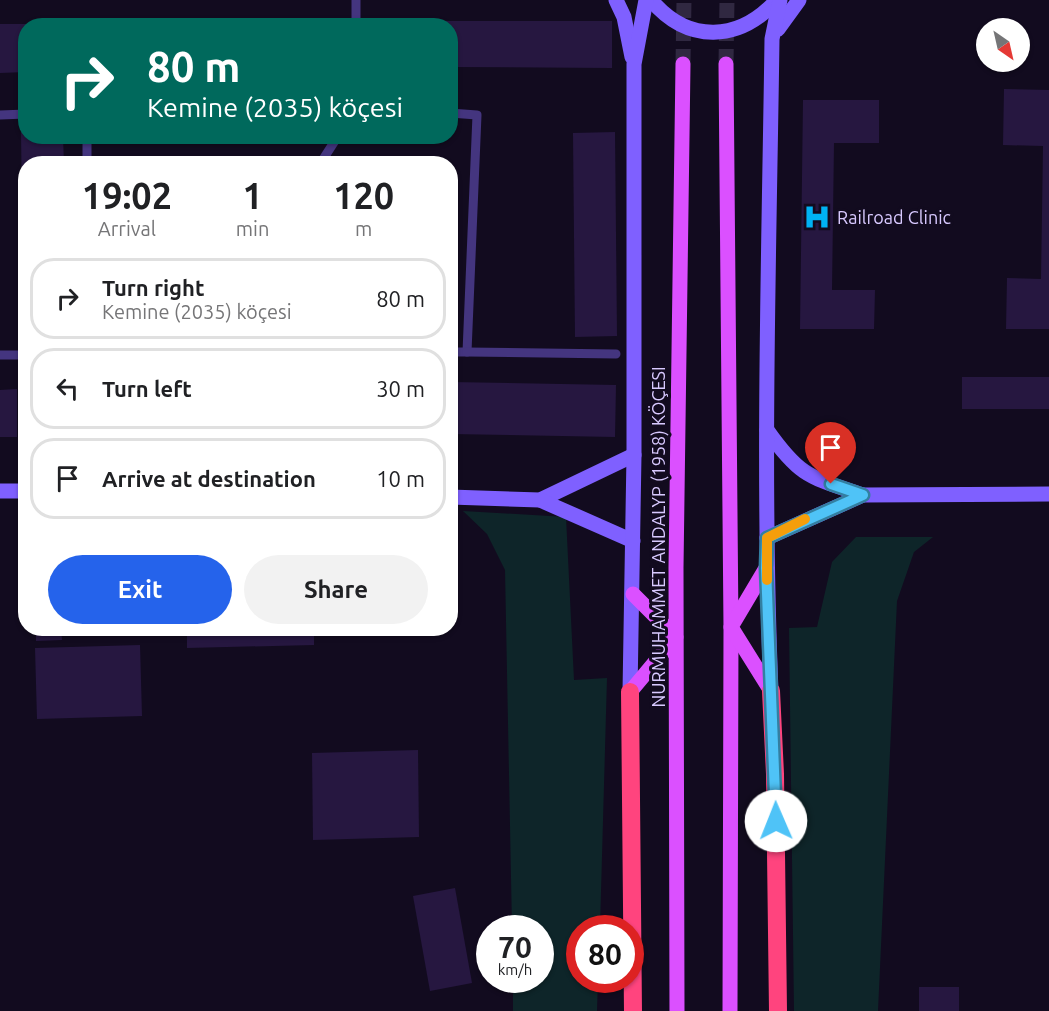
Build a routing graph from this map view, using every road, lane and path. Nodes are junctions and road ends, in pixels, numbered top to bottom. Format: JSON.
{"nodes":[{"id":1,"x":356,"y":0,"type":"edge"},
{"id":2,"x":616,"y":0,"type":"edge"},
{"id":3,"x":646,"y":0,"type":"edge"},
{"id":4,"x":651,"y":0,"type":"edge"},
{"id":5,"x":778,"y":0,"type":"edge"},
{"id":6,"x":799,"y":0,"type":"edge"},
{"id":7,"x":356,"y":18,"type":"edge"},
{"id":8,"x":772,"y":39,"type":"junction"},
{"id":9,"x":634,"y":64,"type":"junction"},
{"id":10,"x":683,"y":64,"type":"tunnel mouth"},
{"id":11,"x":726,"y":64,"type":"tunnel mouth"},
{"id":12,"x":18,"y":114,"type":"edge"},
{"id":13,"x":458,"y":114,"type":"edge"},
{"id":14,"x":0,"y":115,"type":"edge"},
{"id":15,"x":458,"y":352,"type":"edge"},
{"id":16,"x":467,"y":352,"type":"junction"},
{"id":17,"x":616,"y":354,"type":"dead end"},
{"id":18,"x":0,"y":355,"type":"edge"},
{"id":19,"x":18,"y":355,"type":"edge"},
{"id":20,"x":767,"y":430,"type":"junction"},
{"id":21,"x":634,"y":455,"type":"junction"},
{"id":22,"x":0,"y":491,"type":"edge"},
{"id":23,"x":18,"y":491,"type":"edge"},
{"id":24,"x":1049,"y":494,"type":"edge"},
{"id":25,"x":863,"y":495,"type":"junction"},
{"id":26,"x":458,"y":497,"type":"edge"},
{"id":27,"x":540,"y":500,"type":"junction"},
{"id":28,"x":767,"y":538,"type":"junction"},
{"id":29,"x":633,"y":541,"type":"junction"},
{"id":30,"x":766,"y":568,"type":"junction"},
{"id":31,"x":633,"y":594,"type":"junction"},
{"id":32,"x":731,"y":627,"type":"junction"},
{"id":33,"x":676,"y":637,"type":"junction"},
{"id":34,"x":630,"y":692,"type":"junction"},
{"id":35,"x":771,"y":692,"type":"junction"},
{"id":36,"x":633,"y":1011,"type":"edge"},
{"id":37,"x":677,"y":1011,"type":"edge"},
{"id":38,"x":730,"y":1011,"type":"edge"},
{"id":39,"x":778,"y":1011,"type":"edge"}],
"edges":[{"from":1,"to":7,"type":"lane"},
{"from":2,"to":9,"type":"main road"},
{"from":3,"to":9,"type":"main road"},
{"from":4,"to":5,"type":"main road"},
{"from":5,"to":8,"type":"main road"},
{"from":6,"to":8,"type":"main road"},
{"from":8,"to":20,"type":"main road"},
{"from":9,"to":21,"type":"main road"},
{"from":10,"to":33,"type":"main road","name":"NURMUHAMMET ANDALYP (1958) KÖÇESI"},
{"from":11,"to":32,"type":"main road"},
{"from":12,"to":14,"type":"lane"},
{"from":13,"to":16,"type":"lane"},
{"from":15,"to":16,"type":"lane"},
{"from":16,"to":17,"type":"lane"},
{"from":18,"to":19,"type":"lane"},
{"from":20,"to":25,"type":"main road"},
{"from":20,"to":28,"type":"main road"},
{"from":21,"to":27,"type":"main road"},
{"from":21,"to":29,"type":"main road"},
{"from":22,"to":23,"type":"main road"},
{"from":24,"to":25,"type":"main road"},
{"from":25,"to":28,"type":"main road"},
{"from":26,"to":27,"type":"main road"},
{"from":27,"to":29,"type":"main road","name":"NURMUHAMMET ANDALYP (1958) KÖÇESI"},
{"from":28,"to":30,"type":"main road"},
{"from":29,"to":31,"type":"main road"},
{"from":30,"to":32,"type":"main road"},
{"from":30,"to":35,"type":"main road"},
{"from":31,"to":33,"type":"main road"},
{"from":31,"to":34,"type":"main road"},
{"from":32,"to":35,"type":"main road"},
{"from":32,"to":38,"type":"main road"},
{"from":33,"to":34,"type":"main road"},
{"from":33,"to":37,"type":"main road","name":"NURMUHAMMET ANDALYP (1958) KÖÇESI"},
{"from":34,"to":36,"type":"highway"},
{"from":35,"to":39,"type":"highway"}]}
